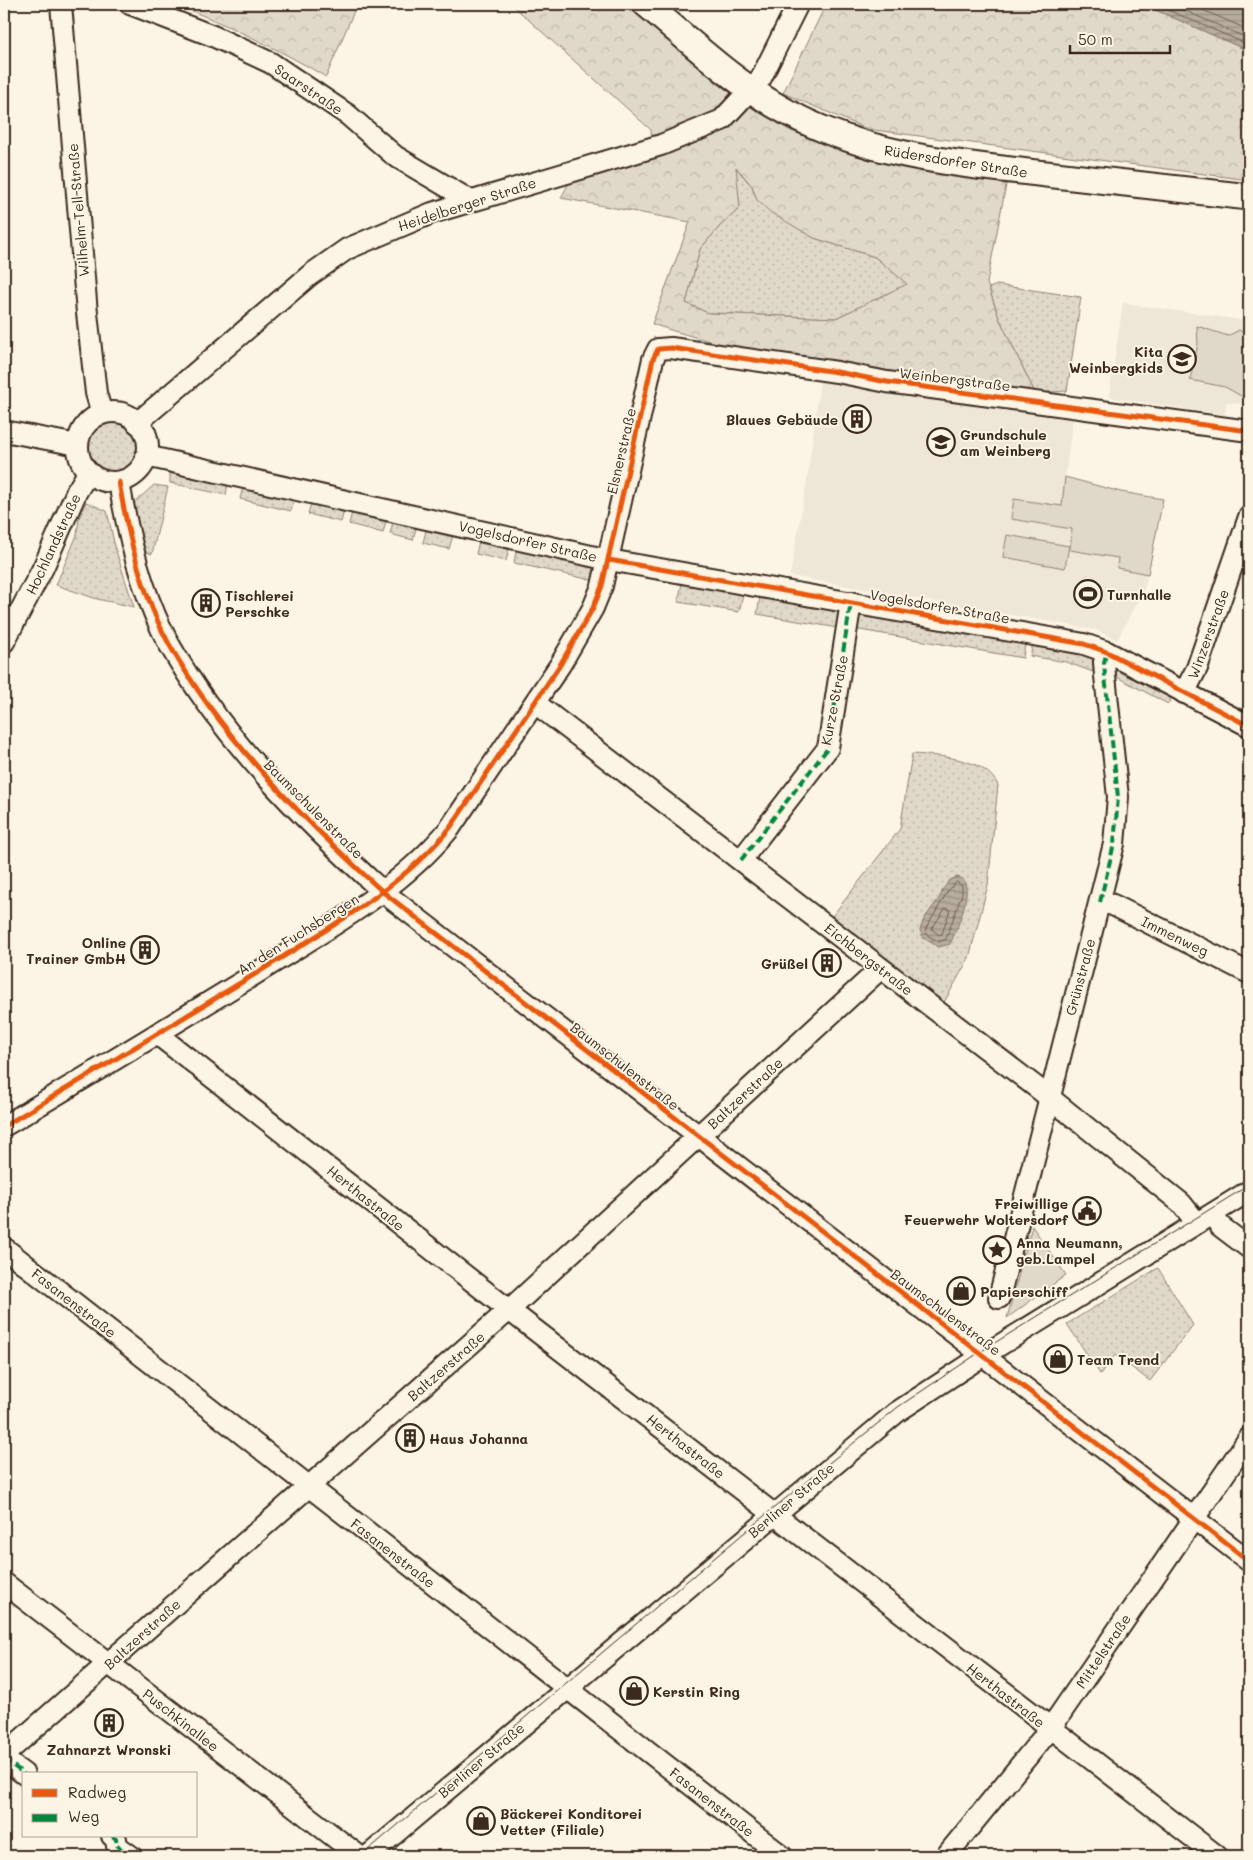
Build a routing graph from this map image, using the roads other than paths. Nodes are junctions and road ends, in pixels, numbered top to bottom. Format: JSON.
{"nodes":[{"id":1,"x":61,"y":4,"type":"edge"},
{"id":2,"x":130,"y":4,"type":"edge"},
{"id":3,"x":646,"y":4,"type":"edge"},
{"id":4,"x":798,"y":4,"type":"edge"},
{"id":5,"x":751,"y":90,"type":"junction"},
{"id":6,"x":1249,"y":197,"type":"edge"},
{"id":7,"x":472,"y":201,"type":"junction"},
{"id":8,"x":658,"y":349,"type":"joint"},
{"id":9,"x":102,"y":414,"type":"junction"},
{"id":10,"x":137,"y":423,"type":"junction"},
{"id":11,"x":1249,"y":430,"type":"edge"},
{"id":12,"x":4,"y":431,"type":"edge"},
{"id":13,"x":78,"y":445,"type":"junction"},
{"id":14,"x":146,"y":456,"type":"junction"},
{"id":15,"x":88,"y":473,"type":"junction"},
{"id":16,"x":119,"y":482,"type":"junction"},
{"id":17,"x":1249,"y":517,"type":"edge"},
{"id":18,"x":609,"y":560,"type":"junction"},
{"id":19,"x":851,"y":602,"type":"junction"},
{"id":20,"x":4,"y":642,"type":"edge"},
{"id":21,"x":1107,"y":652,"type":"junction"},
{"id":22,"x":1184,"y":693,"type":"junction"},
{"id":23,"x":536,"y":703,"type":"junction"},
{"id":24,"x":1249,"y":726,"type":"edge"},
{"id":25,"x":741,"y":860,"type":"junction"},
{"id":26,"x":383,"y":892,"type":"junction"},
{"id":27,"x":1100,"y":902,"type":"junction"},
{"id":28,"x":880,"y":968,"type":"junction"},
{"id":29,"x":1249,"y":973,"type":"edge"},
{"id":30,"x":158,"y":1034,"type":"junction"},
{"id":31,"x":1048,"y":1099,"type":"junction"},
{"id":32,"x":4,"y":1126,"type":"edge"},
{"id":33,"x":698,"y":1136,"type":"junction"},
{"id":34,"x":1249,"y":1191,"type":"edge"},
{"id":35,"x":1205,"y":1218,"type":"junction"},
{"id":36,"x":4,"y":1248,"type":"edge"},
{"id":37,"x":1249,"y":1248,"type":"edge"},
{"id":38,"x":999,"y":1298,"type":"dead end"},
{"id":39,"x":509,"y":1310,"type":"junction"},
{"id":40,"x":984,"y":1355,"type":"junction"},
{"id":41,"x":1249,"y":1438,"type":"edge"},
{"id":42,"x":308,"y":1486,"type":"junction"},
{"id":43,"x":774,"y":1514,"type":"junction"},
{"id":44,"x":1194,"y":1518,"type":"junction"},
{"id":45,"x":1249,"y":1561,"type":"edge"},
{"id":46,"x":4,"y":1583,"type":"edge"},
{"id":47,"x":109,"y":1664,"type":"junction"},
{"id":48,"x":566,"y":1688,"type":"junction"},
{"id":49,"x":1050,"y":1729,"type":"junction"},
{"id":50,"x":4,"y":1755,"type":"edge"},
{"id":51,"x":4,"y":1759,"type":"edge"},
{"id":52,"x":22,"y":1772,"type":"edge"},
{"id":53,"x":115,"y":1838,"type":"edge"},
{"id":54,"x":131,"y":1856,"type":"edge"},
{"id":55,"x":359,"y":1856,"type":"edge"},
{"id":56,"x":368,"y":1856,"type":"edge"},
{"id":57,"x":782,"y":1856,"type":"edge"},
{"id":58,"x":946,"y":1856,"type":"edge"},
{"id":59,"x":1217,"y":1856,"type":"edge"}],
"edges":[{"from":1,"to":9,"type":"street","name":"Wilhelm-Tell-Straße"},
{"from":2,"to":7,"type":"street","name":"Saarstraße"},
{"from":3,"to":5,"type":"main road","name":"Rüdersdorfer Straße"},
{"from":4,"to":5,"type":"street","name":"Heidelberger Straße"},
{"from":5,"to":6,"type":"main road","name":"Rüdersdorfer Straße"},
{"from":5,"to":7,"type":"street","name":"Heidelberger Straße"},
{"from":7,"to":10,"type":"street","name":"Heidelberger Straße"},
{"from":8,"to":11,"type":"street","name":"Weinbergstraße"},
{"from":8,"to":18,"type":"street","name":"Elsnerstraße"},
{"from":9,"to":10,"type":"street"},
{"from":9,"to":13,"type":"street"},
{"from":10,"to":14,"type":"street"},
{"from":12,"to":13,"type":"street"},
{"from":13,"to":15,"type":"street"},
{"from":14,"to":16,"type":"street"},
{"from":14,"to":18,"type":"street","name":"Vogelsdorfer Straße"},
{"from":15,"to":16,"type":"street"},
{"from":15,"to":20,"type":"street","name":"Hochlandstraße"},
{"from":16,"to":26,"type":"street","name":"Baumschulenstraße"},
{"from":17,"to":22,"type":"street","name":"Winzerstraße"},
{"from":18,"to":19,"type":"street","name":"Vogelsdorfer Straße"},
{"from":18,"to":23,"type":"street","name":"An den Fuchsbergen"},
{"from":19,"to":21,"type":"street","name":"Vogelsdorfer Straße"},
{"from":19,"to":25,"type":"street","name":"Kurze Straße"},
{"from":21,"to":22,"type":"street","name":"Vogelsdorfer Straße"},
{"from":21,"to":27,"type":"street","name":"Grünstraße"},
{"from":22,"to":24,"type":"street","name":"Vogelsdorfer Straße"},
{"from":23,"to":25,"type":"street","name":"Eichbergstraße"},
{"from":23,"to":26,"type":"street","name":"An den Fuchsbergen"},
{"from":25,"to":28,"type":"street","name":"Eichbergstraße"},
{"from":26,"to":30,"type":"street","name":"An den Fuchsbergen"},
{"from":26,"to":33,"type":"street","name":"Baumschulenstraße"},
{"from":27,"to":29,"type":"street","name":"Immenweg"},
{"from":27,"to":31,"type":"street","name":"Grünstraße"},
{"from":28,"to":31,"type":"street","name":"Eichbergstraße"},
{"from":28,"to":33,"type":"street","name":"Baltzerstraße"},
{"from":30,"to":32,"type":"street","name":"An den Fuchsbergen"},
{"from":30,"to":39,"type":"street","name":"Herthastraße"},
{"from":31,"to":35,"type":"street","name":"Eichbergstraße"},
{"from":31,"to":38,"type":"street","name":"Grünstraße"},
{"from":33,"to":39,"type":"street","name":"Baltzerstraße"},
{"from":33,"to":40,"type":"street","name":"Baumschulenstraße"},
{"from":34,"to":35,"type":"street","name":"Berliner Straße"},
{"from":35,"to":37,"type":"street","name":"Eichbergstraße"},
{"from":35,"to":40,"type":"street","name":"Berliner Straße"},
{"from":36,"to":42,"type":"street","name":"Fasanenstraße"},
{"from":39,"to":42,"type":"street","name":"Baltzerstraße"},
{"from":39,"to":43,"type":"street","name":"Herthastraße"},
{"from":40,"to":43,"type":"street","name":"Berliner Straße"},
{"from":40,"to":44,"type":"street","name":"Baumschulenstraße"},
{"from":41,"to":44,"type":"street","name":"Mittelstraße"},
{"from":42,"to":47,"type":"street","name":"Baltzerstraße"},
{"from":42,"to":48,"type":"street","name":"Fasanenstraße"},
{"from":43,"to":48,"type":"street","name":"Berliner Straße"},
{"from":43,"to":49,"type":"street","name":"Herthastraße"},
{"from":44,"to":45,"type":"street","name":"Baumschulenstraße"},
{"from":44,"to":49,"type":"street","name":"Mittelstraße"},
{"from":46,"to":47,"type":"street","name":"Puschkinallee"},
{"from":47,"to":50,"type":"street","name":"Baltzerstraße"},
{"from":47,"to":55,"type":"street","name":"Puschkinallee"},
{"from":48,"to":56,"type":"street","name":"Berliner Straße"},
{"from":48,"to":57,"type":"street","name":"Fasanenstraße"},
{"from":49,"to":58,"type":"street","name":"Mittelstraße"},
{"from":49,"to":59,"type":"street","name":"Herthastraße"},
{"from":51,"to":52,"type":"street"},
{"from":53,"to":54,"type":"street"}]}
